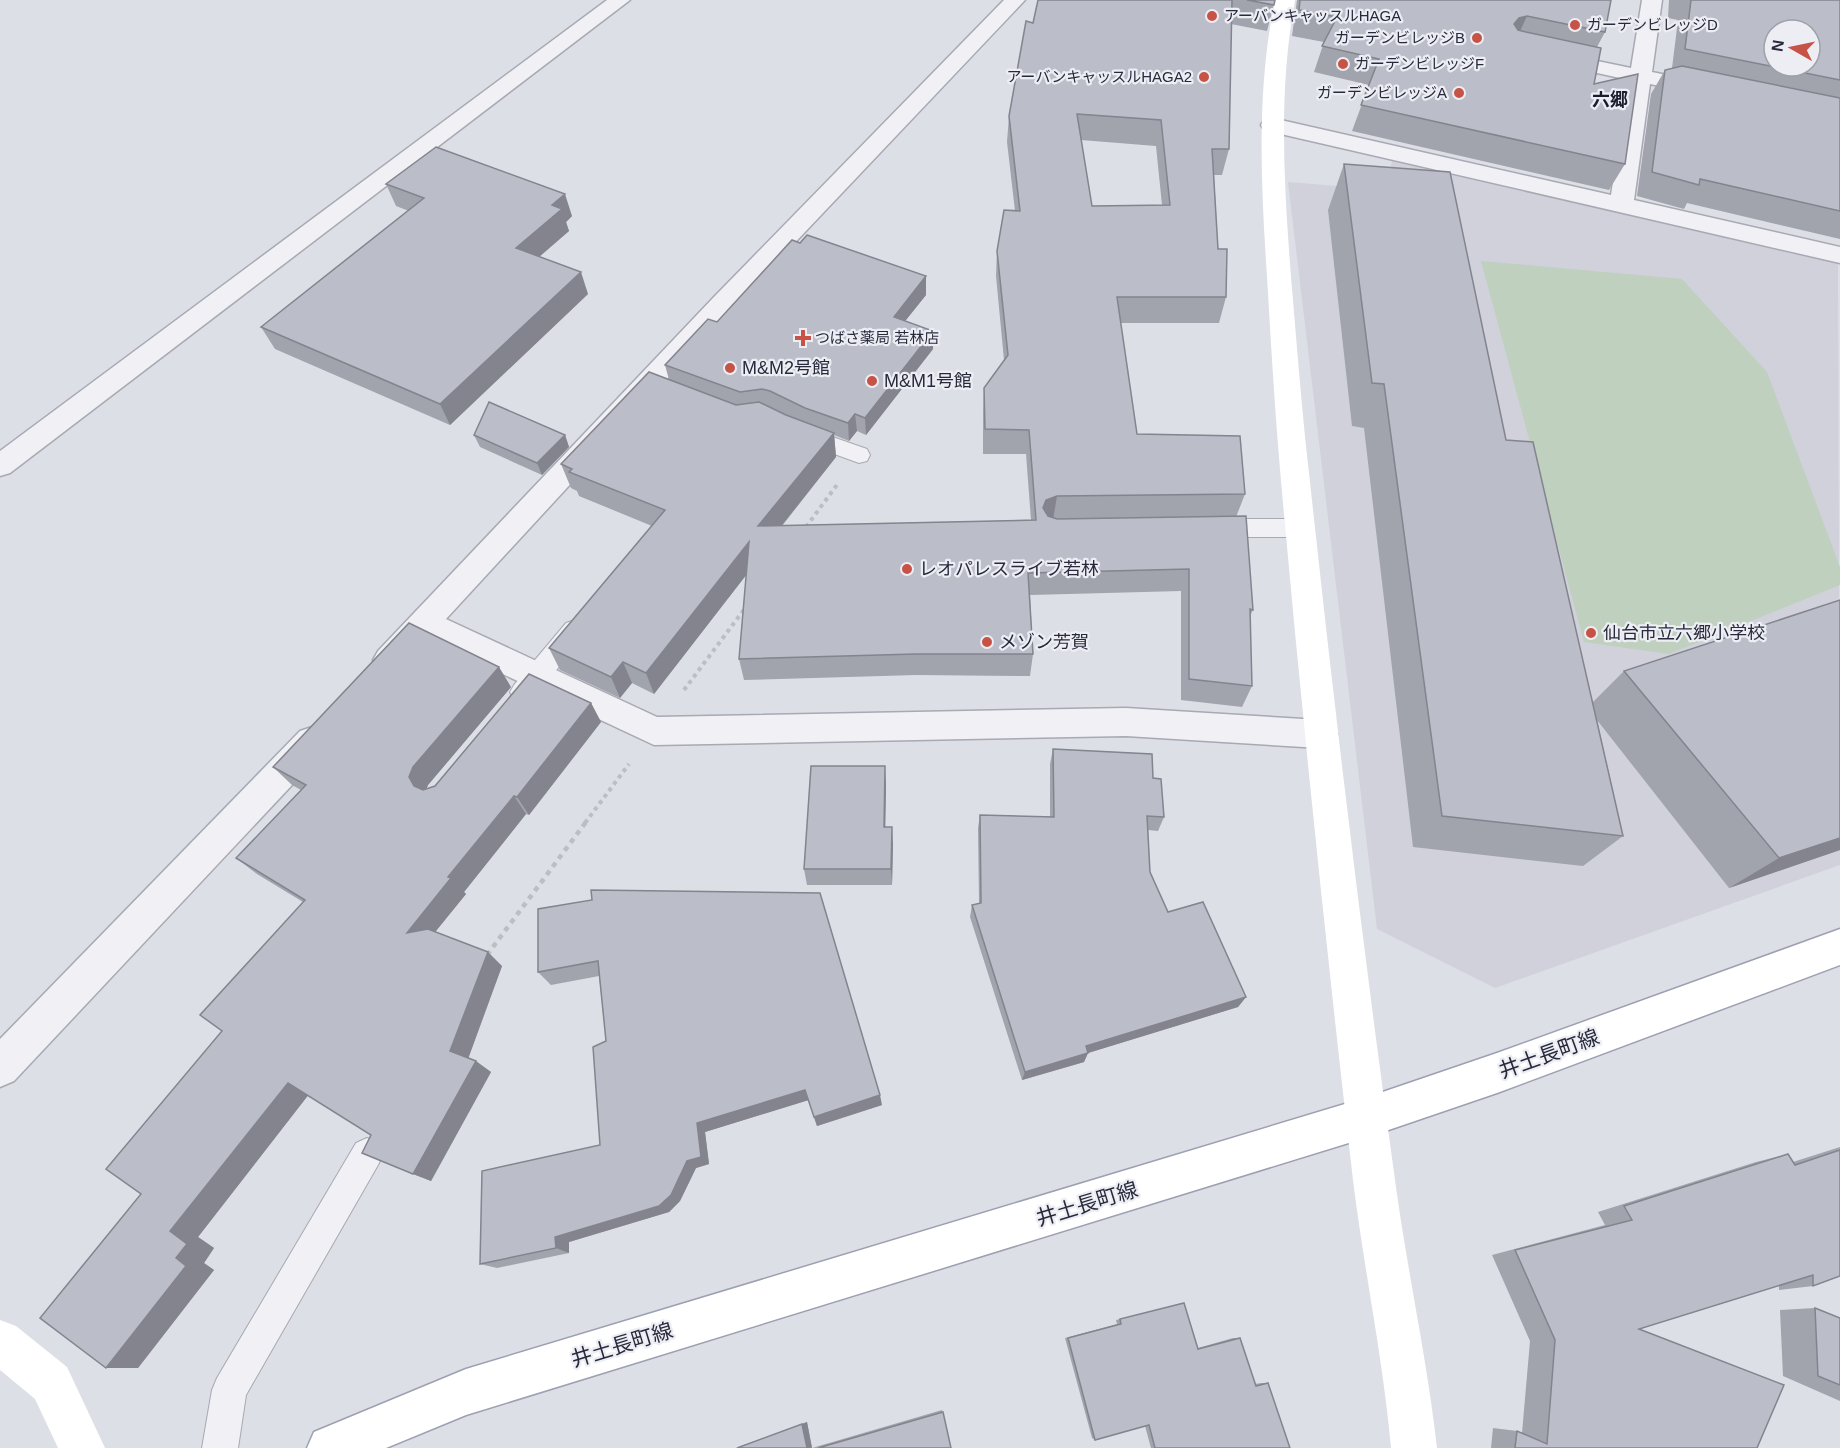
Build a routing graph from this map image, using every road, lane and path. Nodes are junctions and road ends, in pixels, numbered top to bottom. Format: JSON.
{"nodes":[{"id":1,"x":620,"y":0,"type":"edge"},
{"id":2,"x":1015,"y":0,"type":"edge"},
{"id":3,"x":1285,"y":0,"type":"edge"},
{"id":4,"x":1652,"y":0,"type":"edge"},
{"id":5,"x":1538,"y":55,"type":"edge"},
{"id":6,"x":1642,"y":77,"type":"junction"},
{"id":7,"x":1724,"y":93,"type":"edge"},
{"id":8,"x":1272,"y":124,"type":"junction"},
{"id":9,"x":1621,"y":206,"type":"junction"},
{"id":10,"x":1840,"y":255,"type":"edge"},
{"id":11,"x":782,"y":424,"type":"edge"},
{"id":12,"x":860,"y":455,"type":"joint"},
{"id":13,"x":0,"y":466,"type":"edge"},
{"id":14,"x":1300,"y":528,"type":"junction"},
{"id":15,"x":1192,"y":529,"type":"edge"},
{"id":16,"x":803,"y":531,"type":"edge"},
{"id":17,"x":753,"y":598,"type":"edge"},
{"id":18,"x":590,"y":613,"type":"edge"},
{"id":19,"x":424,"y":623,"type":"junction"},
{"id":20,"x":536,"y":676,"type":"junction"},
{"id":21,"x":367,"y":683,"type":"edge"},
{"id":22,"x":506,"y":712,"type":"edge"},
{"id":23,"x":334,"y":717,"type":"edge"},
{"id":24,"x":654,"y":731,"type":"junction"},
{"id":25,"x":1320,"y":734,"type":"junction"},
{"id":26,"x":1840,"y":947,"type":"edge"},
{"id":27,"x":485,"y":958,"type":"edge"},
{"id":28,"x":0,"y":1067,"type":"edge"},
{"id":29,"x":1368,"y":1117,"type":"junction"},
{"id":30,"x":367,"y":1154,"type":"edge"},
{"id":31,"x":0,"y":1342,"type":"edge"},
{"id":32,"x":82,"y":1448,"type":"edge"},
{"id":33,"x":220,"y":1448,"type":"edge"},
{"id":34,"x":330,"y":1448,"type":"edge"},
{"id":35,"x":1414,"y":1448,"type":"edge"}],
"edges":[{"from":1,"to":13,"type":"street"},
{"from":2,"to":19,"type":"street"},
{"from":3,"to":8,"type":"street"},
{"from":4,"to":6,"type":"street"},
{"from":5,"to":6,"type":"street"},
{"from":6,"to":7,"type":"street"},
{"from":6,"to":9,"type":"street"},
{"from":8,"to":9,"type":"street"},
{"from":8,"to":14,"type":"street"},
{"from":9,"to":10,"type":"street"},
{"from":11,"to":12,"type":"lane"},
{"from":12,"to":16,"type":"path"},
{"from":14,"to":15,"type":"lane"},
{"from":14,"to":25,"type":"street"},
{"from":17,"to":24,"type":"path"},
{"from":18,"to":20,"type":"lane"},
{"from":19,"to":20,"type":"street"},
{"from":19,"to":21,"type":"street"},
{"from":20,"to":22,"type":"lane"},
{"from":20,"to":24,"type":"street"},
{"from":23,"to":28,"type":"street"},
{"from":24,"to":25,"type":"street"},
{"from":24,"to":27,"type":"path"},
{"from":25,"to":29,"type":"street"},
{"from":26,"to":29,"type":"street","name":"井土長町線"},
{"from":29,"to":34,"type":"street","name":"井土長町線"},
{"from":29,"to":35,"type":"street"},
{"from":30,"to":33,"type":"lane"},
{"from":31,"to":32,"type":"street"}]}
